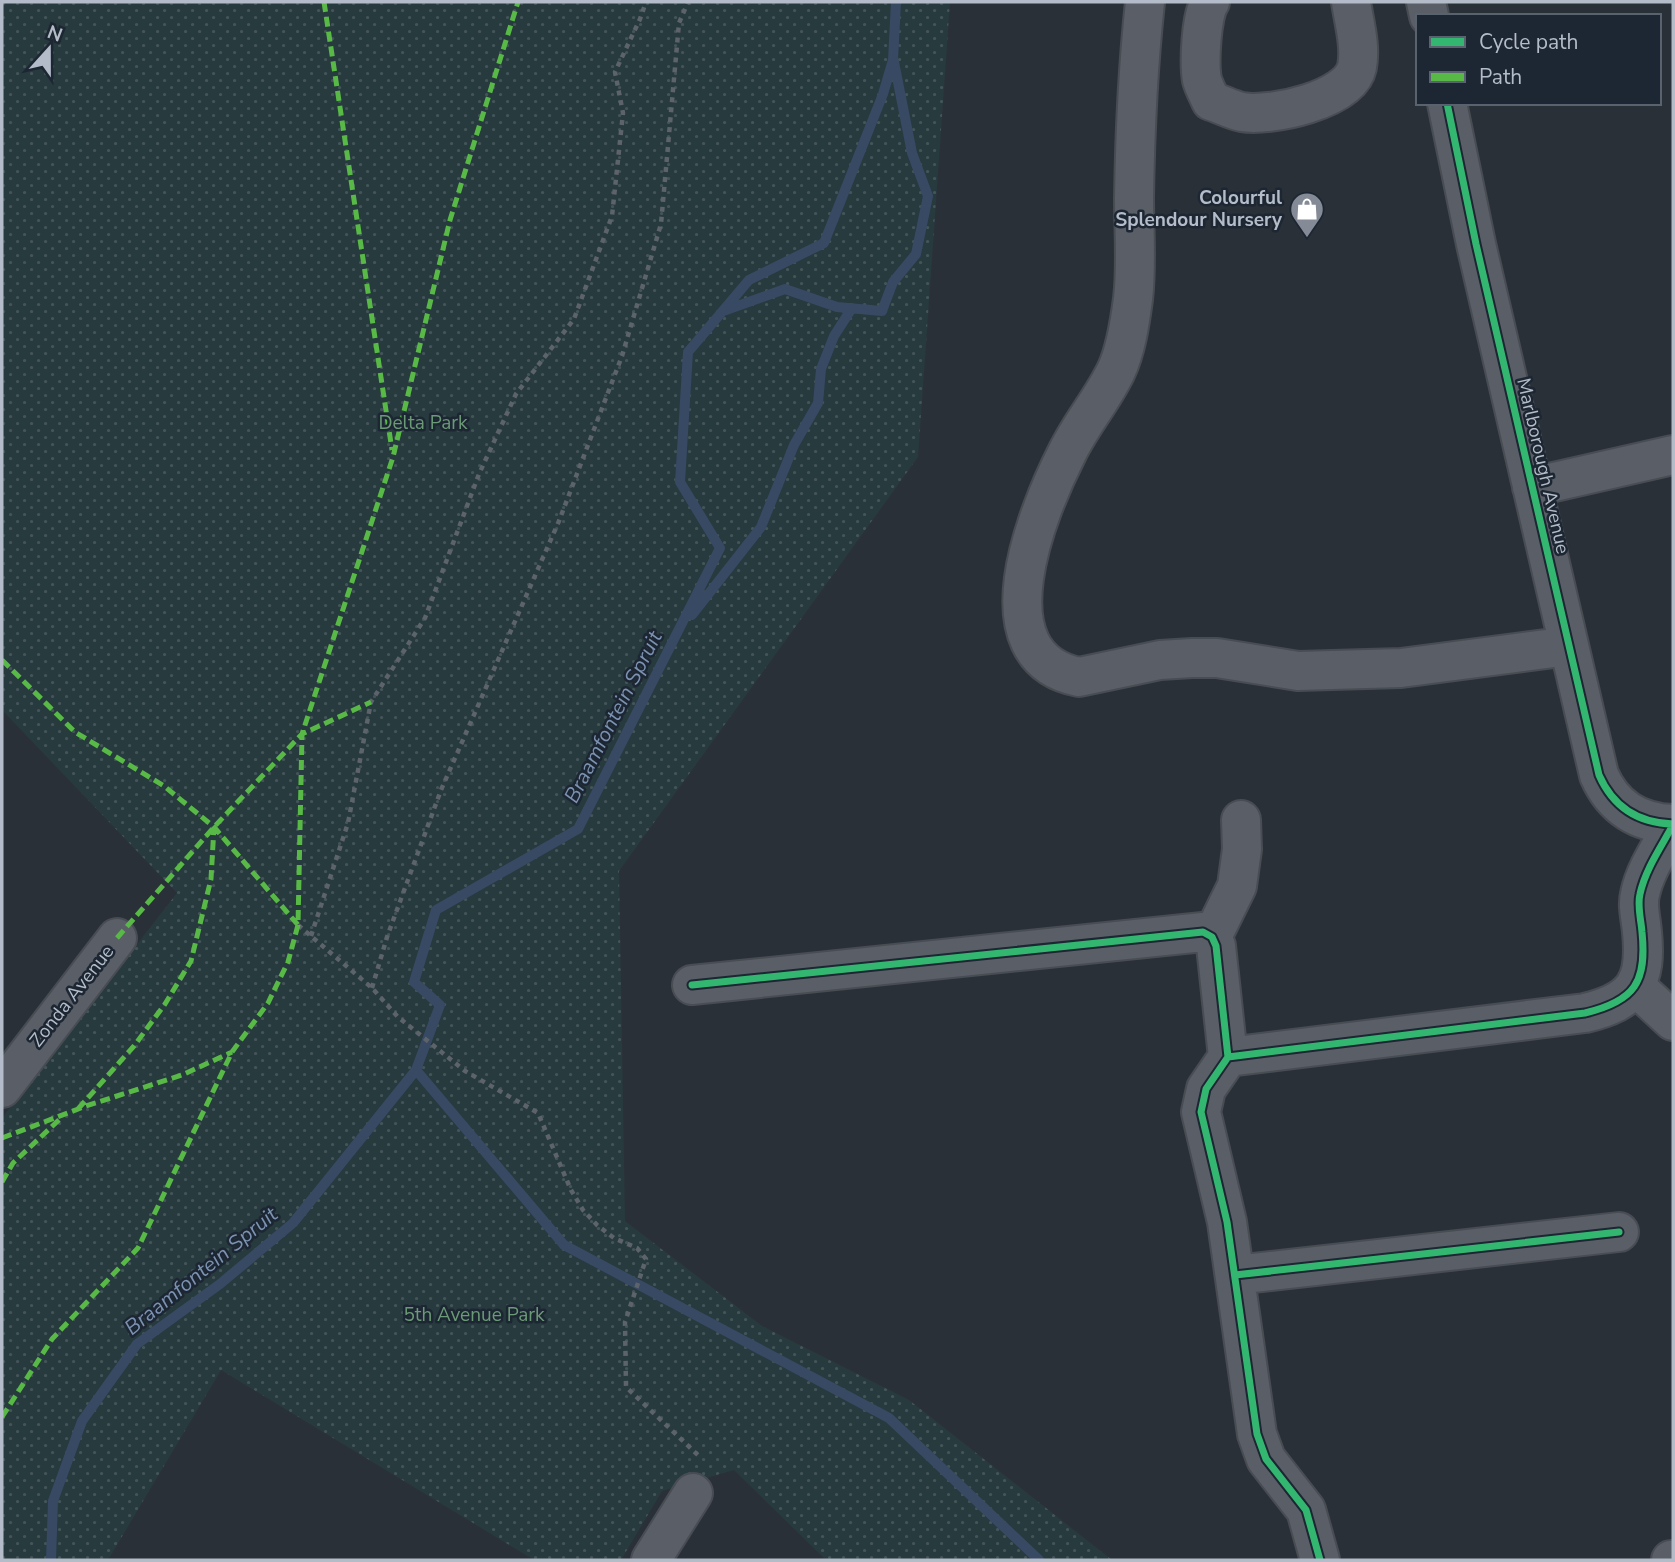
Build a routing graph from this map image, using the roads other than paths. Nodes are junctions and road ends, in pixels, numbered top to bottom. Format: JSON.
{"nodes":[{"id":1,"x":1145,"y":2,"type":"edge"},
{"id":2,"x":1210,"y":2,"type":"edge"},
{"id":3,"x":1351,"y":2,"type":"edge"},
{"id":4,"x":1447,"y":105,"type":"edge"},
{"id":5,"x":1673,"y":455,"type":"edge"},
{"id":6,"x":1532,"y":487,"type":"junction"},
{"id":7,"x":1569,"y":646,"type":"junction"},
{"id":8,"x":1241,"y":820,"type":"dead end"},
{"id":9,"x":1662,"y":823,"type":"edge"},
{"id":10,"x":1212,"y":937,"type":"junction"},
{"id":11,"x":117,"y":938,"type":"dead end"},
{"id":12,"x":692,"y":985,"type":"dead end"},
{"id":13,"x":1635,"y":986,"type":"junction"},
{"id":14,"x":1673,"y":1021,"type":"edge"},
{"id":15,"x":1228,"y":1057,"type":"junction"},
{"id":16,"x":2,"y":1088,"type":"edge"},
{"id":17,"x":1619,"y":1232,"type":"dead end"},
{"id":18,"x":1235,"y":1275,"type":"junction"},
{"id":19,"x":692,"y":1493,"type":"road end"},
{"id":20,"x":651,"y":1560,"type":"edge"},
{"id":21,"x":1320,"y":1560,"type":"edge"}],
"edges":[{"from":1,"to":7,"type":"street"},
{"from":2,"to":3,"type":"street"},
{"from":4,"to":6,"type":"street","name":"Marlborough Avenue"},
{"from":5,"to":6,"type":"street"},
{"from":6,"to":7,"type":"street","name":"Marlborough Avenue"},
{"from":7,"to":9,"type":"street","name":"Marlborough Avenue"},
{"from":8,"to":10,"type":"street"},
{"from":9,"to":13,"type":"street"},
{"from":10,"to":12,"type":"street"},
{"from":10,"to":15,"type":"street"},
{"from":11,"to":16,"type":"street","name":"Zonda Avenue"},
{"from":13,"to":14,"type":"street"},
{"from":13,"to":15,"type":"street"},
{"from":15,"to":18,"type":"street"},
{"from":17,"to":18,"type":"street"},
{"from":18,"to":21,"type":"street"},
{"from":19,"to":20,"type":"street"}]}
